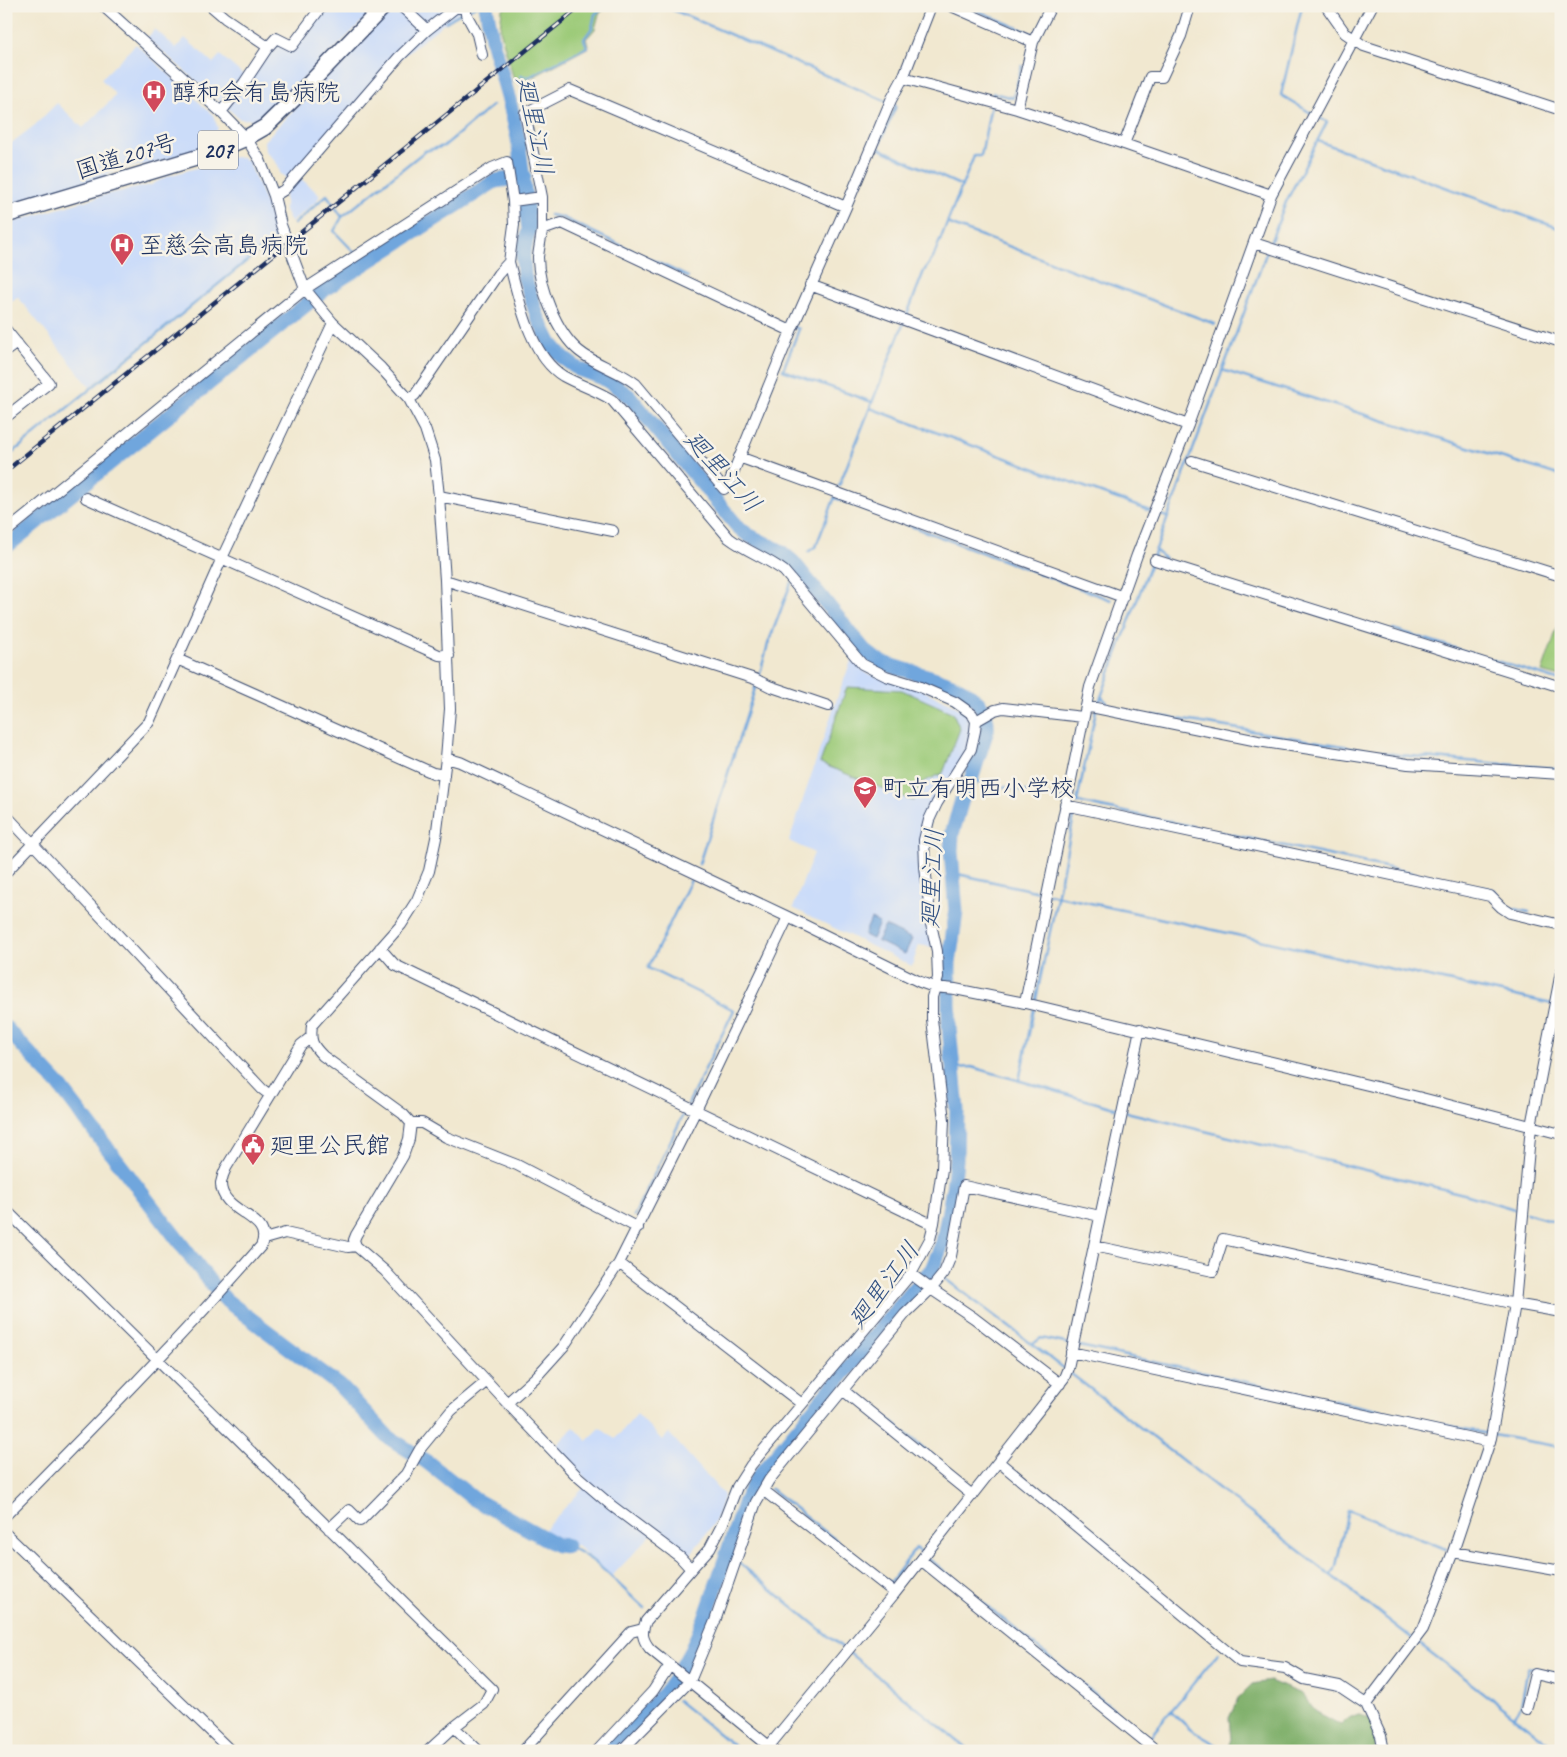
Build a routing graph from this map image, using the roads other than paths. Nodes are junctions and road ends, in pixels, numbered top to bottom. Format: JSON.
{"nodes":[{"id":1,"x":103,"y":6,"type":"edge"},
{"id":2,"x":212,"y":6,"type":"edge"},
{"id":3,"x":322,"y":6,"type":"edge"},
{"id":4,"x":384,"y":6,"type":"edge"},
{"id":5,"x":401,"y":6,"type":"edge"},
{"id":6,"x":930,"y":6,"type":"edge"},
{"id":7,"x":951,"y":6,"type":"edge"},
{"id":8,"x":1051,"y":6,"type":"edge"},
{"id":9,"x":1190,"y":6,"type":"edge"},
{"id":10,"x":1326,"y":6,"type":"edge"},
{"id":11,"x":1372,"y":6,"type":"edge"},
{"id":12,"x":466,"y":9,"type":"edge"},
{"id":13,"x":427,"y":30,"type":"junction"},
{"id":14,"x":1355,"y":40,"type":"junction"},
{"id":15,"x":1030,"y":41,"type":"junction"},
{"id":16,"x":268,"y":47,"type":"junction"},
{"id":17,"x":482,"y":55,"type":"dead end"},
{"id":18,"x":902,"y":78,"type":"junction"},
{"id":19,"x":1017,"y":109,"type":"junction"},
{"id":20,"x":1561,"y":110,"type":"edge"},
{"id":21,"x":220,"y":112,"type":"junction"},
{"id":22,"x":246,"y":138,"type":"junction"},
{"id":23,"x":1124,"y":144,"type":"junction"},
{"id":24,"x":1271,"y":195,"type":"junction"},
{"id":25,"x":274,"y":196,"type":"junction"},
{"id":26,"x":542,"y":197,"type":"junction"},
{"id":27,"x":513,"y":201,"type":"junction"},
{"id":28,"x":846,"y":207,"type":"junction"},
{"id":29,"x":6,"y":215,"type":"edge"},
{"id":30,"x":542,"y":230,"type":"junction"},
{"id":31,"x":1254,"y":243,"type":"junction"},
{"id":32,"x":509,"y":262,"type":"junction"},
{"id":33,"x":810,"y":285,"type":"junction"},
{"id":34,"x":305,"y":289,"type":"junction"},
{"id":35,"x":332,"y":323,"type":"junction"},
{"id":36,"x":792,"y":328,"type":"junction"},
{"id":37,"x":6,"y":330,"type":"edge"},
{"id":38,"x":1561,"y":342,"type":"edge"},
{"id":39,"x":16,"y":343,"type":"junction"},
{"id":40,"x":6,"y":351,"type":"edge"},
{"id":41,"x":409,"y":399,"type":"junction"},
{"id":42,"x":6,"y":417,"type":"edge"},
{"id":43,"x":1188,"y":425,"type":"junction"},
{"id":44,"x":739,"y":457,"type":"junction"},
{"id":45,"x":1192,"y":461,"type":"dead end"},
{"id":46,"x":440,"y":496,"type":"junction"},
{"id":47,"x":86,"y":498,"type":"dead end"},
{"id":48,"x":613,"y":531,"type":"dead end"},
{"id":49,"x":6,"y":532,"type":"edge"},
{"id":50,"x":222,"y":558,"type":"junction"},
{"id":51,"x":1155,"y":560,"type":"dead end"},
{"id":52,"x":1561,"y":576,"type":"edge"},
{"id":53,"x":445,"y":580,"type":"junction"},
{"id":54,"x":1122,"y":597,"type":"junction"},
{"id":55,"x":449,"y":656,"type":"junction"},
{"id":56,"x":178,"y":658,"type":"junction"},
{"id":57,"x":1561,"y":687,"type":"edge"},
{"id":58,"x":828,"y":706,"type":"dead end"},
{"id":59,"x":1093,"y":708,"type":"junction"},
{"id":60,"x":1083,"y":717,"type":"junction"},
{"id":61,"x":976,"y":722,"type":"junction"},
{"id":62,"x":446,"y":758,"type":"junction"},
{"id":63,"x":1561,"y":774,"type":"edge"},
{"id":64,"x":444,"y":775,"type":"junction"},
{"id":65,"x":1070,"y":803,"type":"junction"},
{"id":66,"x":6,"y":815,"type":"edge"},
{"id":67,"x":33,"y":844,"type":"junction"},
{"id":68,"x":6,"y":872,"type":"edge"},
{"id":69,"x":788,"y":917,"type":"junction"},
{"id":70,"x":1561,"y":925,"type":"edge"},
{"id":71,"x":380,"y":948,"type":"junction"},
{"id":72,"x":1561,"y":972,"type":"edge"},
{"id":73,"x":937,"y":987,"type":"junction"},
{"id":74,"x":1031,"y":1004,"type":"junction"},
{"id":75,"x":1140,"y":1029,"type":"junction"},
{"id":76,"x":310,"y":1037,"type":"junction"},
{"id":77,"x":270,"y":1095,"type":"junction"},
{"id":78,"x":690,"y":1107,"type":"junction"},
{"id":79,"x":411,"y":1123,"type":"junction"},
{"id":80,"x":1532,"y":1126,"type":"junction"},
{"id":81,"x":1561,"y":1134,"type":"edge"},
{"id":82,"x":6,"y":1210,"type":"edge"},
{"id":83,"x":1100,"y":1216,"type":"junction"},
{"id":84,"x":934,"y":1223,"type":"junction"},
{"id":85,"x":638,"y":1228,"type":"junction"},
{"id":86,"x":264,"y":1239,"type":"junction"},
{"id":87,"x":356,"y":1246,"type":"junction"},
{"id":88,"x":1094,"y":1246,"type":"junction"},
{"id":89,"x":619,"y":1263,"type":"junction"},
{"id":90,"x":914,"y":1275,"type":"junction"},
{"id":91,"x":930,"y":1288,"type":"junction"},
{"id":92,"x":1515,"y":1304,"type":"junction"},
{"id":93,"x":1561,"y":1312,"type":"edge"},
{"id":94,"x":1072,"y":1347,"type":"junction"},
{"id":95,"x":157,"y":1359,"type":"junction"},
{"id":96,"x":1064,"y":1376,"type":"junction"},
{"id":97,"x":487,"y":1382,"type":"junction"},
{"id":98,"x":846,"y":1387,"type":"junction"},
{"id":99,"x":507,"y":1403,"type":"junction"},
{"id":100,"x":802,"y":1404,"type":"junction"},
{"id":101,"x":1491,"y":1437,"type":"junction"},
{"id":102,"x":999,"y":1462,"type":"junction"},
{"id":103,"x":763,"y":1490,"type":"junction"},
{"id":104,"x":972,"y":1495,"type":"junction"},
{"id":105,"x":6,"y":1515,"type":"edge"},
{"id":106,"x":330,"y":1529,"type":"junction"},
{"id":107,"x":6,"y":1534,"type":"edge"},
{"id":108,"x":1453,"y":1552,"type":"junction"},
{"id":109,"x":924,"y":1556,"type":"junction"},
{"id":110,"x":691,"y":1570,"type":"junction"},
{"id":111,"x":1561,"y":1571,"type":"edge"},
{"id":112,"x":895,"y":1593,"type":"junction"},
{"id":113,"x":642,"y":1629,"type":"junction"},
{"id":114,"x":670,"y":1665,"type":"junction"},
{"id":115,"x":1561,"y":1680,"type":"edge"},
{"id":116,"x":690,"y":1681,"type":"junction"},
{"id":117,"x":1366,"y":1704,"type":"junction"},
{"id":118,"x":1526,"y":1710,"type":"dead end"},
{"id":119,"x":454,"y":1727,"type":"junction"},
{"id":120,"x":772,"y":1748,"type":"edge"},
{"id":121,"x":231,"y":1751,"type":"edge"},
{"id":122,"x":428,"y":1751,"type":"edge"},
{"id":123,"x":479,"y":1751,"type":"edge"},
{"id":124,"x":523,"y":1751,"type":"edge"},
{"id":125,"x":597,"y":1751,"type":"edge"},
{"id":126,"x":621,"y":1751,"type":"edge"},
{"id":127,"x":1157,"y":1751,"type":"edge"},
{"id":128,"x":1379,"y":1751,"type":"edge"}],
"edges":[{"from":1,"to":21,"type":"street"},
{"from":2,"to":16,"type":"street"},
{"from":3,"to":16,"type":"street"},
{"from":4,"to":22,"type":"highway","name":"国道207号","number":"207"},
{"from":5,"to":13,"type":"street"},
{"from":6,"to":18,"type":"street"},
{"from":7,"to":15,"type":"street"},
{"from":8,"to":15,"type":"street"},
{"from":9,"to":23,"type":"street"},
{"from":10,"to":14,"type":"street"},
{"from":11,"to":14,"type":"street"},
{"from":12,"to":13,"type":"street"},
{"from":12,"to":17,"type":"street"},
{"from":13,"to":25,"type":"street"},
{"from":14,"to":20,"type":"street"},
{"from":14,"to":24,"type":"street"},
{"from":15,"to":19,"type":"street"},
{"from":16,"to":21,"type":"street"},
{"from":18,"to":19,"type":"street"},
{"from":18,"to":28,"type":"street"},
{"from":19,"to":23,"type":"street"},
{"from":21,"to":22,"type":"street"},
{"from":22,"to":25,"type":"street"},
{"from":22,"to":29,"type":"highway","name":"国道207号","number":"207"},
{"from":23,"to":24,"type":"street"},
{"from":24,"to":31,"type":"street"},
{"from":25,"to":34,"type":"street"},
{"from":26,"to":27,"type":"street"},
{"from":26,"to":28,"type":"street"},
{"from":26,"to":30,"type":"street"},
{"from":27,"to":32,"type":"street"},
{"from":27,"to":34,"type":"street"},
{"from":28,"to":33,"type":"street"},
{"from":30,"to":36,"type":"street"},
{"from":30,"to":44,"type":"street"},
{"from":31,"to":38,"type":"street"},
{"from":31,"to":43,"type":"street"},
{"from":32,"to":41,"type":"street"},
{"from":32,"to":61,"type":"street"},
{"from":33,"to":36,"type":"street"},
{"from":33,"to":43,"type":"street"},
{"from":34,"to":35,"type":"street"},
{"from":34,"to":49,"type":"street"},
{"from":35,"to":41,"type":"street"},
{"from":35,"to":50,"type":"street"},
{"from":36,"to":44,"type":"street"},
{"from":37,"to":39,"type":"street"},
{"from":39,"to":40,"type":"street"},
{"from":39,"to":42,"type":"street"},
{"from":41,"to":46,"type":"street"},
{"from":43,"to":54,"type":"street"},
{"from":44,"to":54,"type":"street"},
{"from":45,"to":52,"type":"street"},
{"from":46,"to":48,"type":"street"},
{"from":46,"to":53,"type":"street"},
{"from":47,"to":50,"type":"street"},
{"from":50,"to":55,"type":"street"},
{"from":50,"to":56,"type":"street"},
{"from":51,"to":57,"type":"street"},
{"from":53,"to":55,"type":"street"},
{"from":53,"to":58,"type":"street"},
{"from":54,"to":59,"type":"street"},
{"from":55,"to":62,"type":"street"},
{"from":56,"to":64,"type":"street"},
{"from":56,"to":67,"type":"street"},
{"from":59,"to":60,"type":"street"},
{"from":59,"to":63,"type":"street"},
{"from":60,"to":61,"type":"street"},
{"from":60,"to":65,"type":"street"},
{"from":61,"to":73,"type":"street"},
{"from":62,"to":64,"type":"street"},
{"from":62,"to":69,"type":"street"},
{"from":64,"to":71,"type":"street"},
{"from":65,"to":70,"type":"street"},
{"from":65,"to":74,"type":"street"},
{"from":66,"to":67,"type":"street"},
{"from":67,"to":68,"type":"street"},
{"from":67,"to":77,"type":"street"},
{"from":69,"to":73,"type":"street"},
{"from":69,"to":78,"type":"street"},
{"from":71,"to":76,"type":"street"},
{"from":71,"to":78,"type":"street"},
{"from":72,"to":80,"type":"street"},
{"from":73,"to":74,"type":"street"},
{"from":73,"to":84,"type":"street"},
{"from":74,"to":75,"type":"street"},
{"from":75,"to":80,"type":"street"},
{"from":75,"to":83,"type":"street"},
{"from":76,"to":77,"type":"street"},
{"from":76,"to":79,"type":"street"},
{"from":77,"to":86,"type":"street"},
{"from":78,"to":84,"type":"street"},
{"from":78,"to":85,"type":"street"},
{"from":79,"to":85,"type":"street"},
{"from":79,"to":87,"type":"street"},
{"from":80,"to":81,"type":"street"},
{"from":80,"to":92,"type":"street"},
{"from":82,"to":95,"type":"street"},
{"from":83,"to":88,"type":"street"},
{"from":83,"to":91,"type":"street"},
{"from":84,"to":90,"type":"street"},
{"from":85,"to":89,"type":"street"},
{"from":86,"to":87,"type":"street"},
{"from":86,"to":95,"type":"street"},
{"from":87,"to":97,"type":"street"},
{"from":88,"to":92,"type":"street"},
{"from":88,"to":94,"type":"street"},
{"from":89,"to":99,"type":"street"},
{"from":89,"to":100,"type":"street"},
{"from":90,"to":91,"type":"street"},
{"from":90,"to":100,"type":"street"},
{"from":91,"to":96,"type":"street"},
{"from":91,"to":98,"type":"street"},
{"from":92,"to":93,"type":"street"},
{"from":92,"to":101,"type":"street"},
{"from":94,"to":96,"type":"street"},
{"from":94,"to":101,"type":"street"},
{"from":95,"to":105,"type":"street"},
{"from":95,"to":106,"type":"street"},
{"from":96,"to":102,"type":"street"},
{"from":97,"to":99,"type":"street"},
{"from":97,"to":106,"type":"street"},
{"from":98,"to":103,"type":"street"},
{"from":98,"to":104,"type":"street"},
{"from":99,"to":110,"type":"street"},
{"from":100,"to":110,"type":"street"},
{"from":101,"to":108,"type":"street"},
{"from":102,"to":104,"type":"street"},
{"from":102,"to":117,"type":"street"},
{"from":103,"to":112,"type":"street"},
{"from":103,"to":116,"type":"street"},
{"from":104,"to":109,"type":"street"},
{"from":106,"to":119,"type":"street"},
{"from":107,"to":121,"type":"street"},
{"from":108,"to":111,"type":"street"},
{"from":108,"to":117,"type":"street"},
{"from":109,"to":112,"type":"street"},
{"from":109,"to":127,"type":"street"},
{"from":110,"to":113,"type":"street"},
{"from":112,"to":120,"type":"street"},
{"from":113,"to":114,"type":"street"},
{"from":113,"to":124,"type":"street"},
{"from":114,"to":116,"type":"street"},
{"from":114,"to":125,"type":"street"},
{"from":115,"to":118,"type":"street"},
{"from":116,"to":120,"type":"street"},
{"from":116,"to":126,"type":"street"},
{"from":117,"to":128,"type":"street"},
{"from":119,"to":122,"type":"street"},
{"from":119,"to":123,"type":"street"}]}
